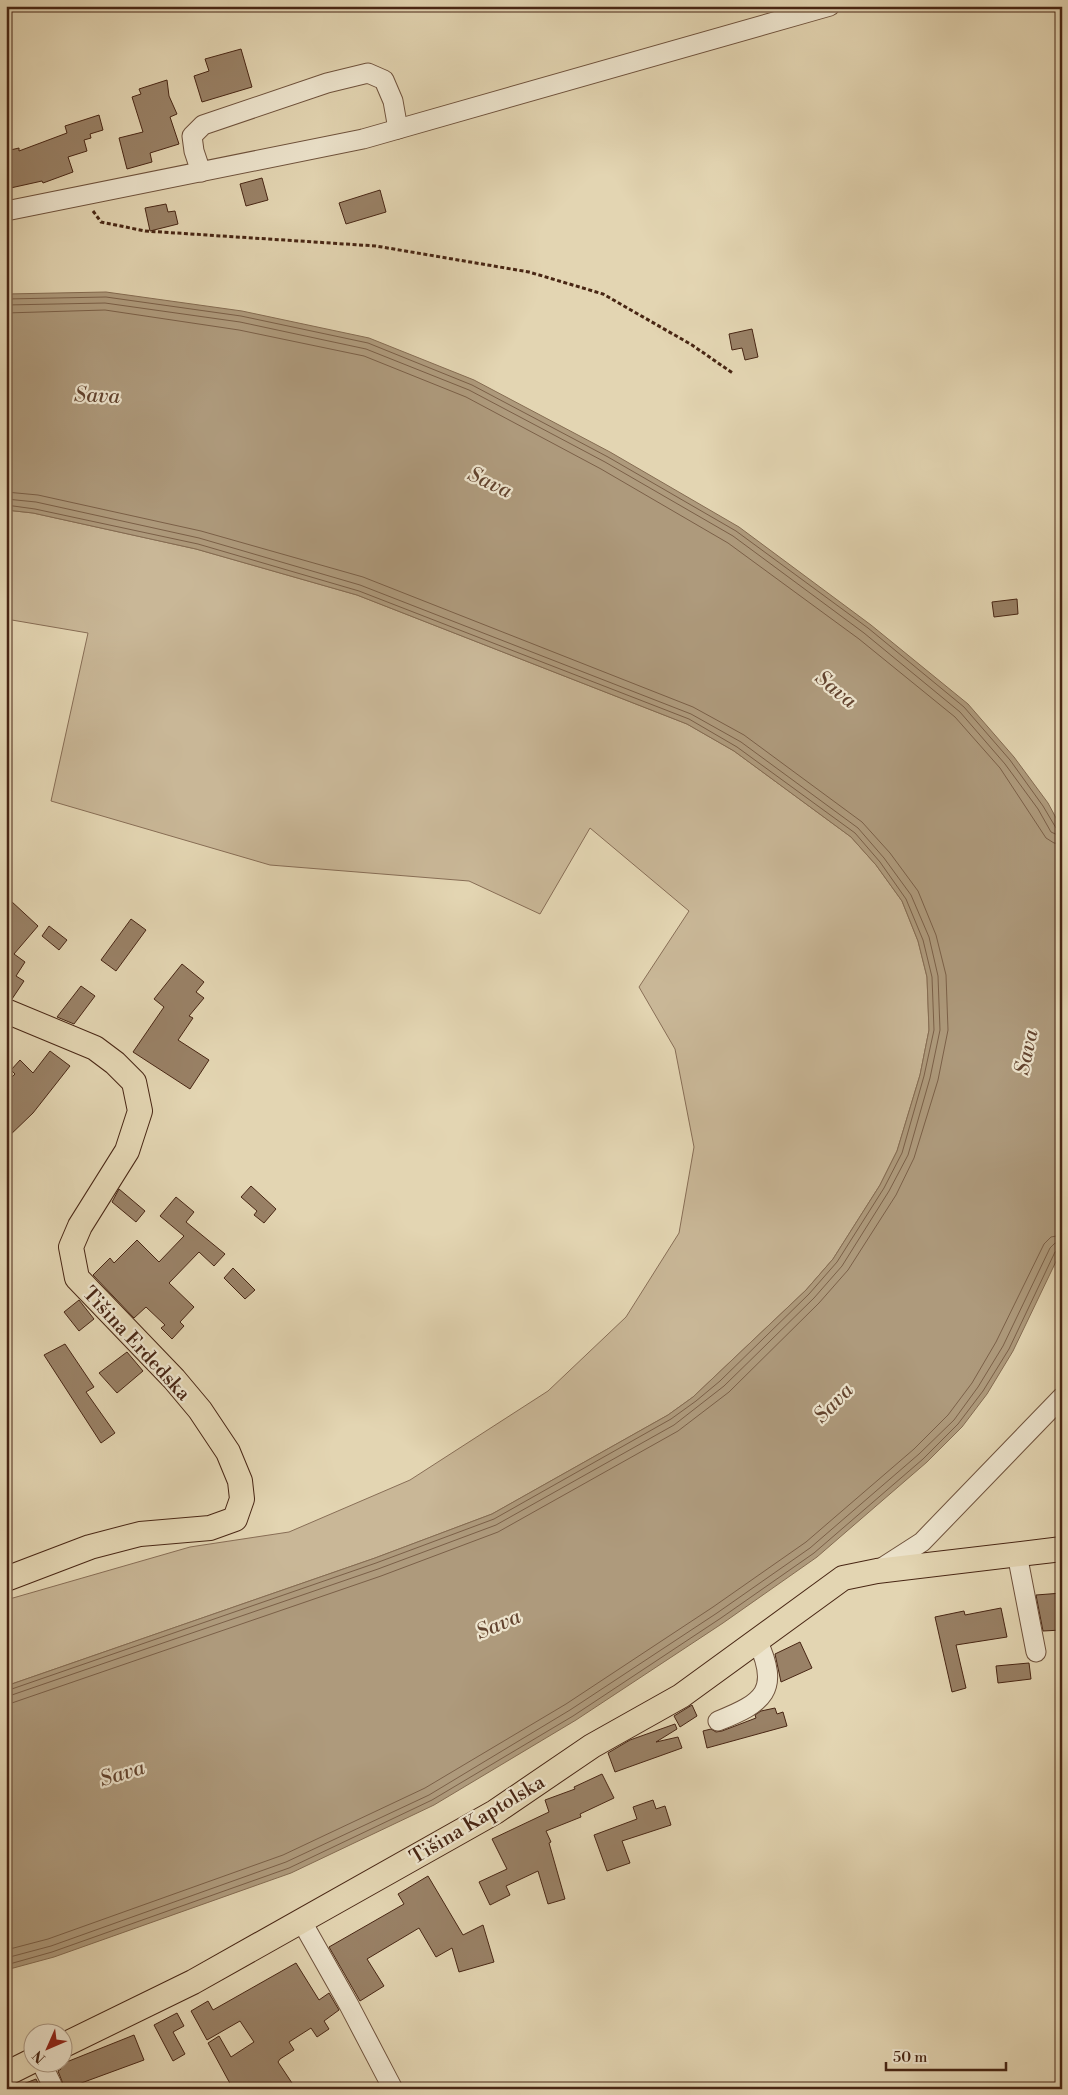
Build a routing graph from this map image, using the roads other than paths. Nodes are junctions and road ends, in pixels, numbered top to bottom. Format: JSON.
{"nodes":[{"id":1,"x":830,"y":6,"type":"edge"},
{"id":2,"x":398,"y":129,"type":"junction"},
{"id":3,"x":201,"y":172,"type":"junction"},
{"id":4,"x":6,"y":211,"type":"edge"},
{"id":5,"x":6,"y":1012,"type":"edge"},
{"id":6,"x":1062,"y":1397,"type":"edge"},
{"id":7,"x":1062,"y":1549,"type":"edge"},
{"id":8,"x":1017,"y":1554,"type":"junction"},
{"id":9,"x":877,"y":1571,"type":"junction"},
{"id":10,"x":6,"y":1579,"type":"edge"},
{"id":11,"x":757,"y":1640,"type":"junction"},
{"id":12,"x":1036,"y":1652,"type":"dead end"},
{"id":13,"x":718,"y":1721,"type":"dead end"},
{"id":14,"x":302,"y":1922,"type":"junction"},
{"id":15,"x":72,"y":2041,"type":"edge"},
{"id":16,"x":22,"y":2061,"type":"edge"},
{"id":17,"x":6,"y":2063,"type":"edge"},
{"id":18,"x":22,"y":2065,"type":"edge"},
{"id":19,"x":46,"y":2072,"type":"edge"},
{"id":20,"x":6,"y":2074,"type":"edge"},
{"id":21,"x":54,"y":2089,"type":"edge"},
{"id":22,"x":394,"y":2089,"type":"edge"}],
"edges":[{"from":1,"to":2,"type":"street"},
{"from":2,"to":3,"type":"street"},
{"from":2,"to":3,"type":"street"},
{"from":3,"to":4,"type":"street"},
{"from":5,"to":10,"type":"main road","name":"Tišina Erdedska"},
{"from":6,"to":9,"type":"street"},
{"from":7,"to":8,"type":"main road","name":"Tišina Kaptolska"},
{"from":8,"to":9,"type":"main road","name":"Tišina Kaptolska"},
{"from":8,"to":12,"type":"street"},
{"from":9,"to":11,"type":"main road","name":"Tišina Kaptolska"},
{"from":11,"to":13,"type":"street"},
{"from":11,"to":14,"type":"main road","name":"Tišina Kaptolska"},
{"from":14,"to":15,"type":"main road","name":"Tišina Kaptolska"},
{"from":14,"to":22,"type":"street"},
{"from":16,"to":17,"type":"street"},
{"from":18,"to":20,"type":"main road"},
{"from":19,"to":21,"type":"street"}]}
